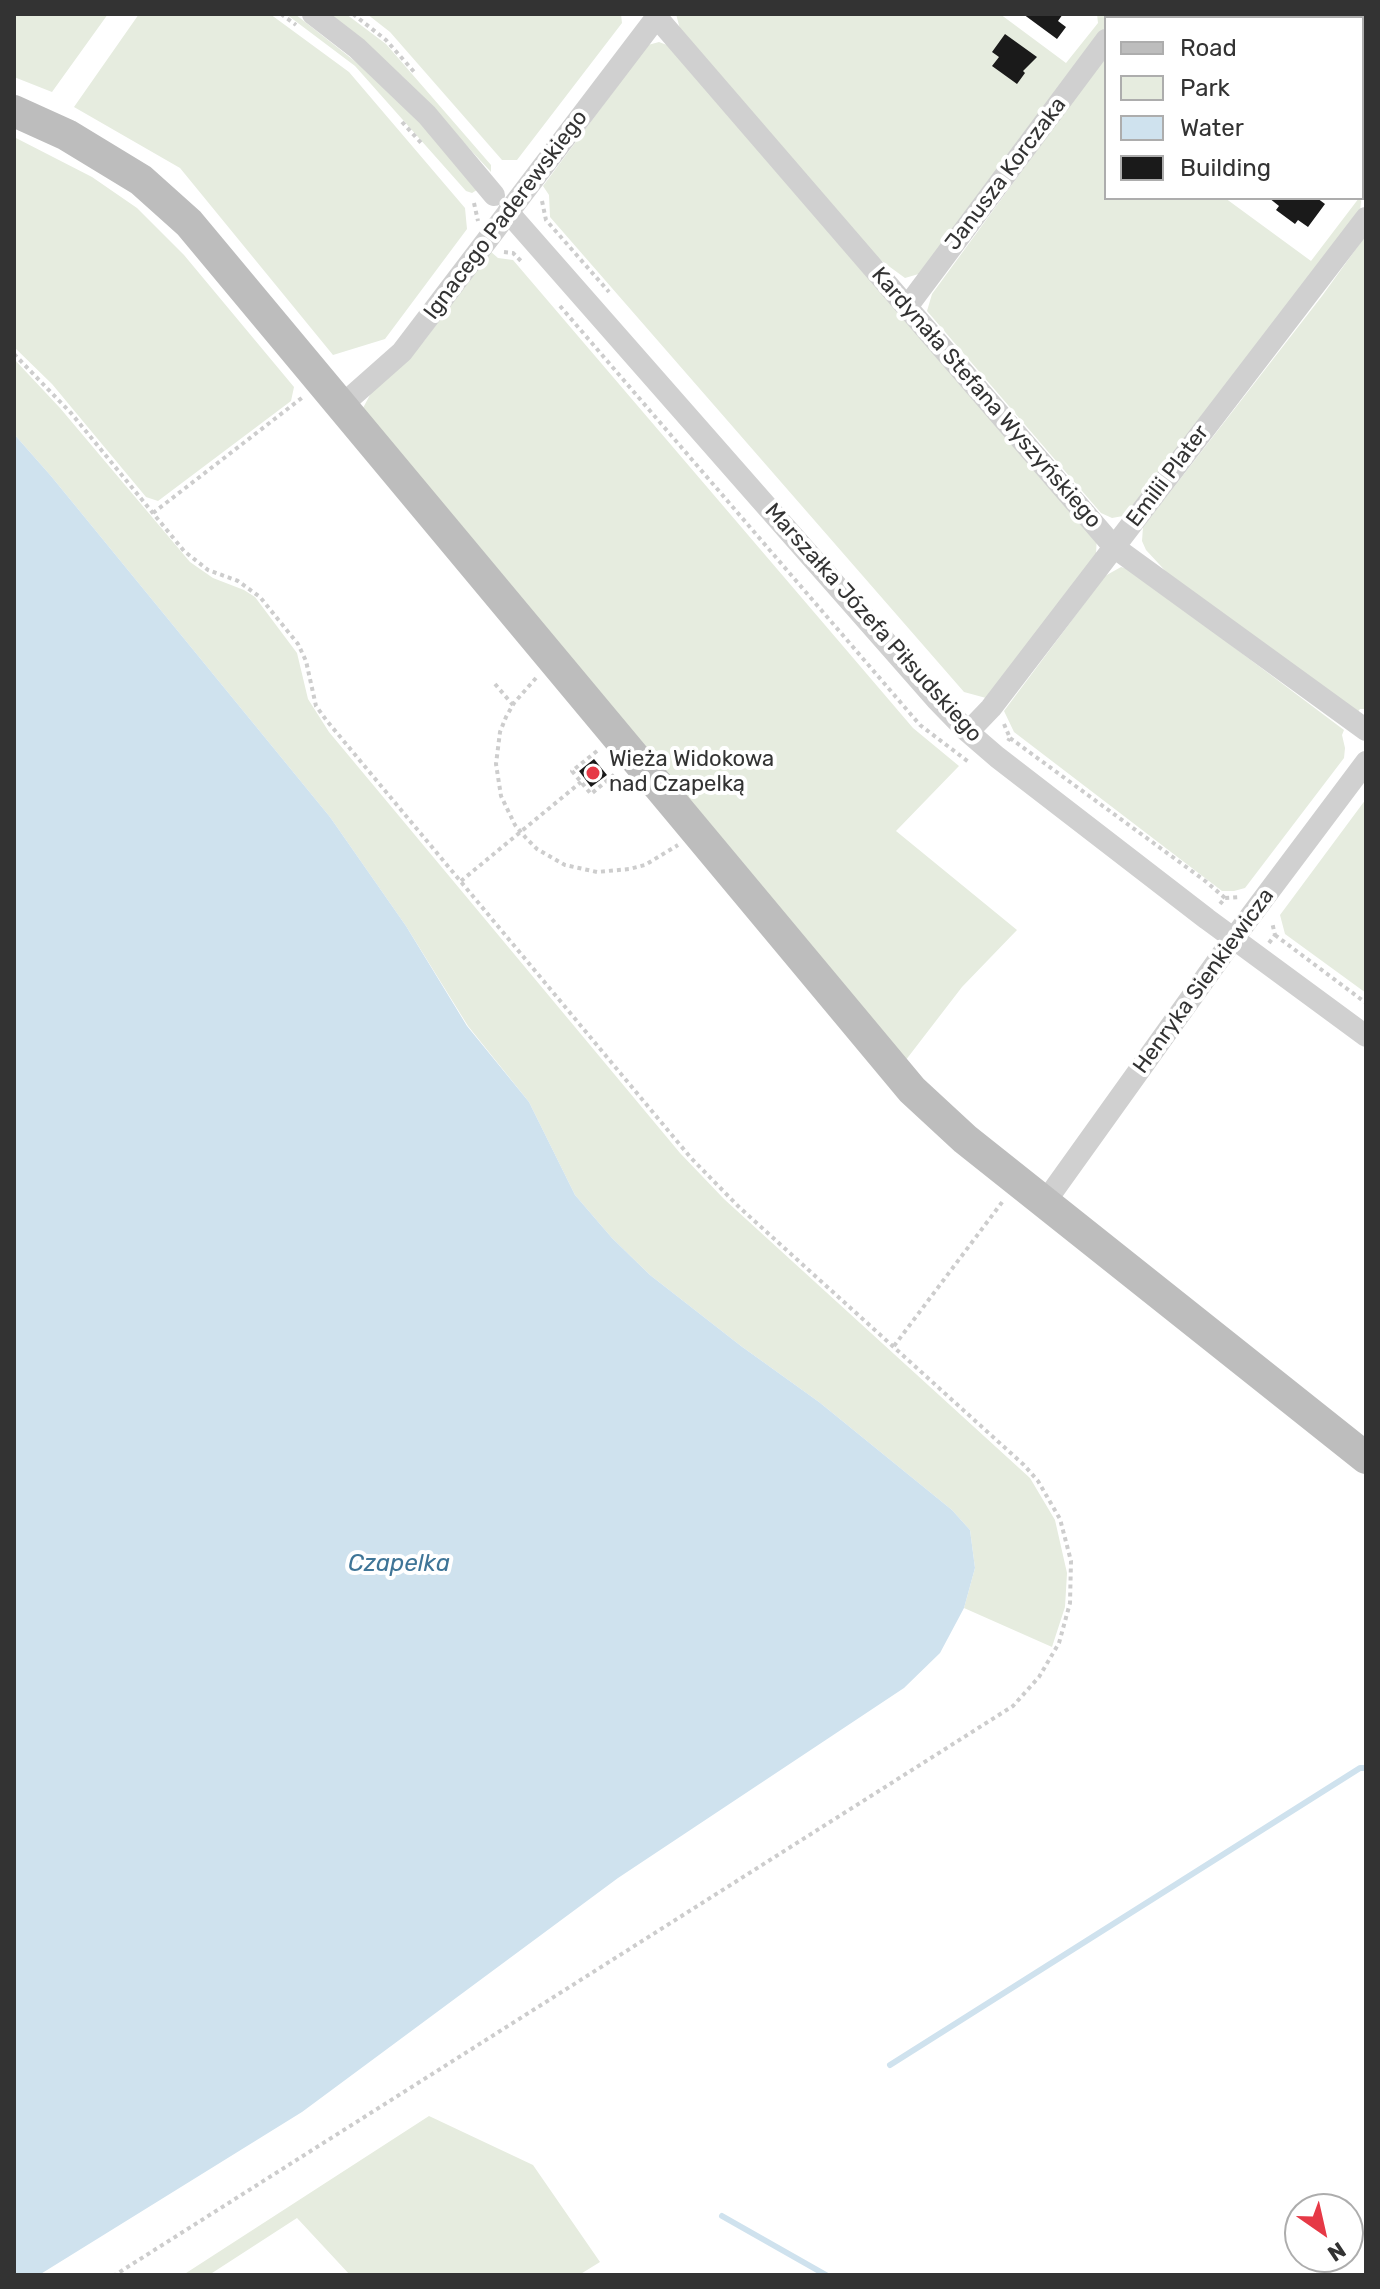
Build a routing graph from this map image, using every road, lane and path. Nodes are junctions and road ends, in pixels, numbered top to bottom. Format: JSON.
{"nodes":[{"id":1,"x":313,"y":14,"type":"edge"},
{"id":2,"x":656,"y":15,"type":"edge"},
{"id":3,"x":1104,"y":43,"type":"edge"},
{"id":4,"x":14,"y":111,"type":"edge"},
{"id":5,"x":501,"y":204,"type":"junction"},
{"id":6,"x":1366,"y":218,"type":"edge"},
{"id":7,"x":907,"y":307,"type":"junction"},
{"id":8,"x":14,"y":354,"type":"edge"},
{"id":9,"x":306,"y":394,"type":"dead end"},
{"id":10,"x":341,"y":406,"type":"junction"},
{"id":11,"x":153,"y":513,"type":"junction"},
{"id":12,"x":1114,"y":547,"type":"junction"},
{"id":13,"x":540,"y":675,"type":"dead end"},
{"id":14,"x":495,"y":684,"type":"dead end"},
{"id":15,"x":513,"y":705,"type":"junction"},
{"id":16,"x":1366,"y":730,"type":"edge"},
{"id":17,"x":968,"y":732,"type":"junction"},
{"id":18,"x":1010,"y":738,"type":"dead end"},
{"id":19,"x":601,"y":748,"type":"dead end"},
{"id":20,"x":1366,"y":762,"type":"edge"},
{"id":21,"x":620,"y":770,"type":"dead end"},
{"id":22,"x":581,"y":782,"type":"junction"},
{"id":23,"x":521,"y":832,"type":"junction"},
{"id":24,"x":679,"y":843,"type":"dead end"},
{"id":25,"x":461,"y":881,"type":"junction"},
{"id":26,"x":1225,"y":898,"type":"dead end"},
{"id":27,"x":1275,"y":935,"type":"dead end"},
{"id":28,"x":1234,"y":938,"type":"junction"},
{"id":29,"x":1366,"y":1003,"type":"edge"},
{"id":30,"x":1366,"y":1036,"type":"edge"},
{"id":31,"x":1005,"y":1198,"type":"dead end"},
{"id":32,"x":1045,"y":1202,"type":"junction"},
{"id":33,"x":894,"y":1346,"type":"junction"},
{"id":34,"x":1366,"y":1458,"type":"edge"},
{"id":35,"x":115,"y":2275,"type":"edge"}],
"edges":[{"from":1,"to":5,"type":"street","name":"Marszałka Józefa Piłsudskiego"},
{"from":2,"to":5,"type":"street","name":"Ignacego Paderewskiego"},
{"from":2,"to":7,"type":"street","name":"Kardynała Stefana Wyszyńskiego"},
{"from":3,"to":7,"type":"street","name":"Janusza Korczaka"},
{"from":4,"to":10,"type":"street"},
{"from":5,"to":10,"type":"street","name":"Ignacego Paderewskiego"},
{"from":5,"to":17,"type":"street","name":"Marszałka Józefa Piłsudskiego"},
{"from":6,"to":12,"type":"street","name":"Emilii Plater"},
{"from":7,"to":12,"type":"street","name":"Kardynała Stefana Wyszyńskiego"},
{"from":8,"to":11,"type":"path"},
{"from":9,"to":11,"type":"path"},
{"from":10,"to":32,"type":"street"},
{"from":11,"to":25,"type":"path"},
{"from":12,"to":16,"type":"street","name":"Kardynała Stefana Wyszyńskiego"},
{"from":12,"to":17,"type":"street","name":"Emilii Plater"},
{"from":13,"to":15,"type":"path"},
{"from":14,"to":15,"type":"path"},
{"from":15,"to":23,"type":"path"},
{"from":17,"to":28,"type":"street","name":"Marszałka Józefa Piłsudskiego"},
{"from":18,"to":26,"type":"path"},
{"from":19,"to":22,"type":"path"},
{"from":20,"to":28,"type":"street","name":"Henryka Sienkiewicza"},
{"from":21,"to":22,"type":"path"},
{"from":22,"to":23,"type":"path"},
{"from":23,"to":24,"type":"path"},
{"from":23,"to":25,"type":"path"},
{"from":25,"to":33,"type":"path"},
{"from":27,"to":29,"type":"path"},
{"from":28,"to":30,"type":"street","name":"Marszałka Józefa Piłsudskiego"},
{"from":28,"to":32,"type":"street","name":"Henryka Sienkiewicza"},
{"from":31,"to":33,"type":"path"},
{"from":32,"to":34,"type":"street"},
{"from":33,"to":35,"type":"path"}]}
